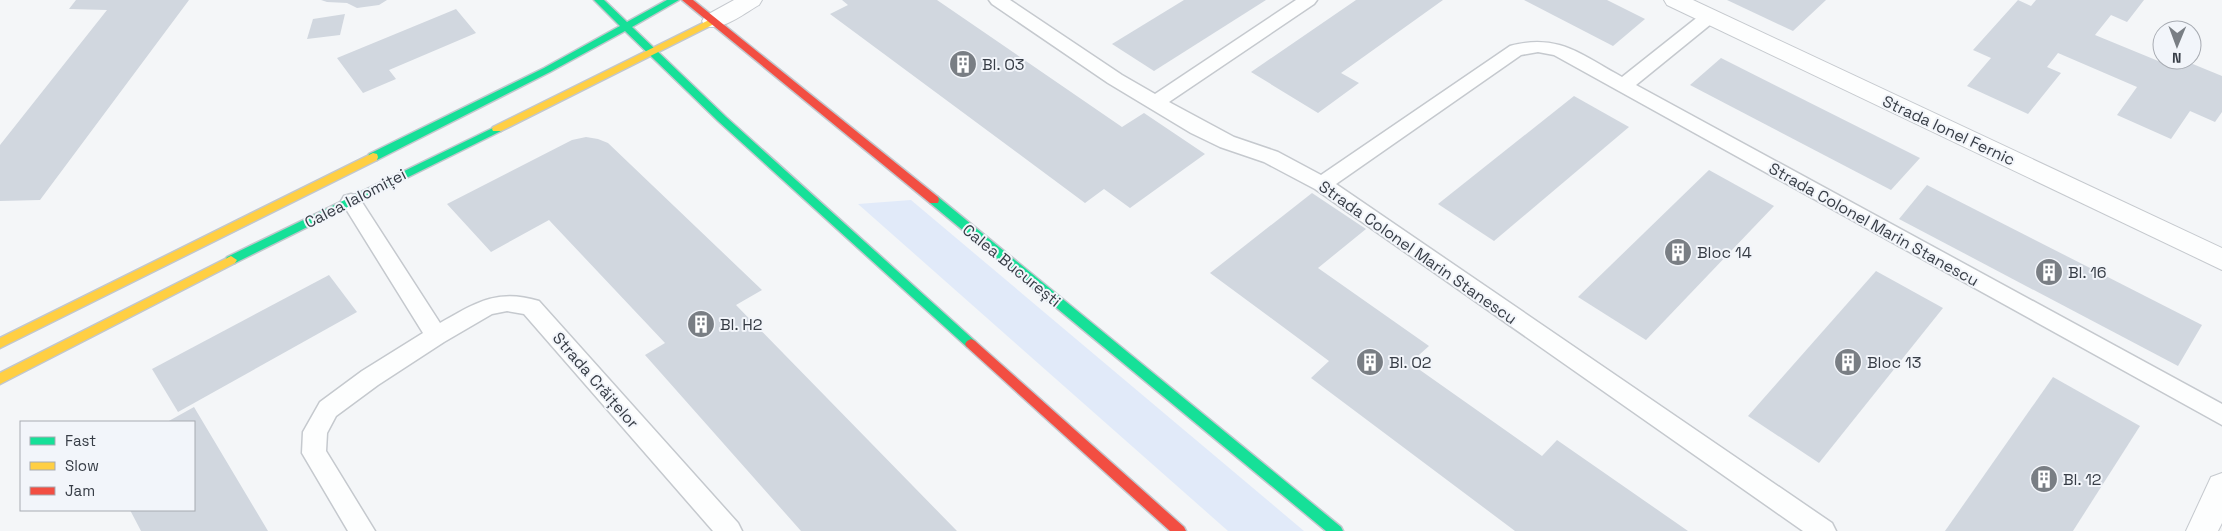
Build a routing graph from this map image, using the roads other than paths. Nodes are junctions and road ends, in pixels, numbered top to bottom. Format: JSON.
{"nodes":[{"id":1,"x":598,"y":0,"type":"edge"},
{"id":2,"x":674,"y":0,"type":"edge"},
{"id":3,"x":687,"y":0,"type":"edge"},
{"id":4,"x":751,"y":0,"type":"edge"},
{"id":5,"x":998,"y":0,"type":"edge"},
{"id":6,"x":1308,"y":0,"type":"edge"},
{"id":7,"x":1675,"y":0,"type":"edge"},
{"id":8,"x":1710,"y":16,"type":"junction"},
{"id":9,"x":713,"y":21,"type":"junction"},
{"id":10,"x":627,"y":26,"type":"junction"},
{"id":11,"x":653,"y":52,"type":"junction"},
{"id":12,"x":1623,"y":86,"type":"junction"},
{"id":13,"x":1155,"y":102,"type":"junction"},
{"id":14,"x":1322,"y":184,"type":"junction"},
{"id":15,"x":351,"y":201,"type":"junction"},
{"id":16,"x":2222,"y":260,"type":"edge"},
{"id":17,"x":436,"y":336,"type":"junction"},
{"id":18,"x":0,"y":343,"type":"edge"},
{"id":19,"x":0,"y":379,"type":"edge"},
{"id":20,"x":2222,"y":415,"type":"edge"},
{"id":21,"x":2222,"y":486,"type":"edge"},
{"id":22,"x":362,"y":531,"type":"edge"},
{"id":23,"x":729,"y":531,"type":"edge"},
{"id":24,"x":1179,"y":531,"type":"edge"},
{"id":25,"x":1336,"y":531,"type":"edge"},
{"id":26,"x":1823,"y":531,"type":"edge"},
{"id":27,"x":2202,"y":531,"type":"edge"}],
"edges":[{"from":1,"to":10,"type":"main road"},
{"from":2,"to":10,"type":"main road","name":"Calea Ialomiței"},
{"from":3,"to":9,"type":"main road","name":"Calea București"},
{"from":4,"to":9,"type":"street"},
{"from":5,"to":13,"type":"lane","name":"Strada Colonel Marin Stanescu"},
{"from":6,"to":13,"type":"lane"},
{"from":7,"to":8,"type":"street","name":"Strada Ionel Fernic"},
{"from":8,"to":12,"type":"lane"},
{"from":8,"to":16,"type":"street","name":"Strada Ionel Fernic"},
{"from":9,"to":11,"type":"main road","name":"Calea Ialomiței"},
{"from":9,"to":25,"type":"main road","name":"Calea București"},
{"from":10,"to":11,"type":"main road"},
{"from":10,"to":18,"type":"main road","name":"Calea Ialomiței"},
{"from":11,"to":15,"type":"main road","name":"Calea Ialomiței"},
{"from":11,"to":24,"type":"main road"},
{"from":12,"to":14,"type":"lane","name":"Strada Colonel Marin Stanescu"},
{"from":12,"to":20,"type":"lane","name":"Strada Colonel Marin Stanescu"},
{"from":13,"to":14,"type":"lane","name":"Strada Colonel Marin Stanescu"},
{"from":14,"to":26,"type":"lane","name":"Strada Colonel Marin Stanescu"},
{"from":15,"to":17,"type":"lane"},
{"from":15,"to":19,"type":"main road","name":"Calea Ialomiței"},
{"from":17,"to":22,"type":"lane","name":"Strada Crăițelor"},
{"from":17,"to":23,"type":"lane","name":"Strada Crăițelor"},
{"from":21,"to":27,"type":"street"}]}
